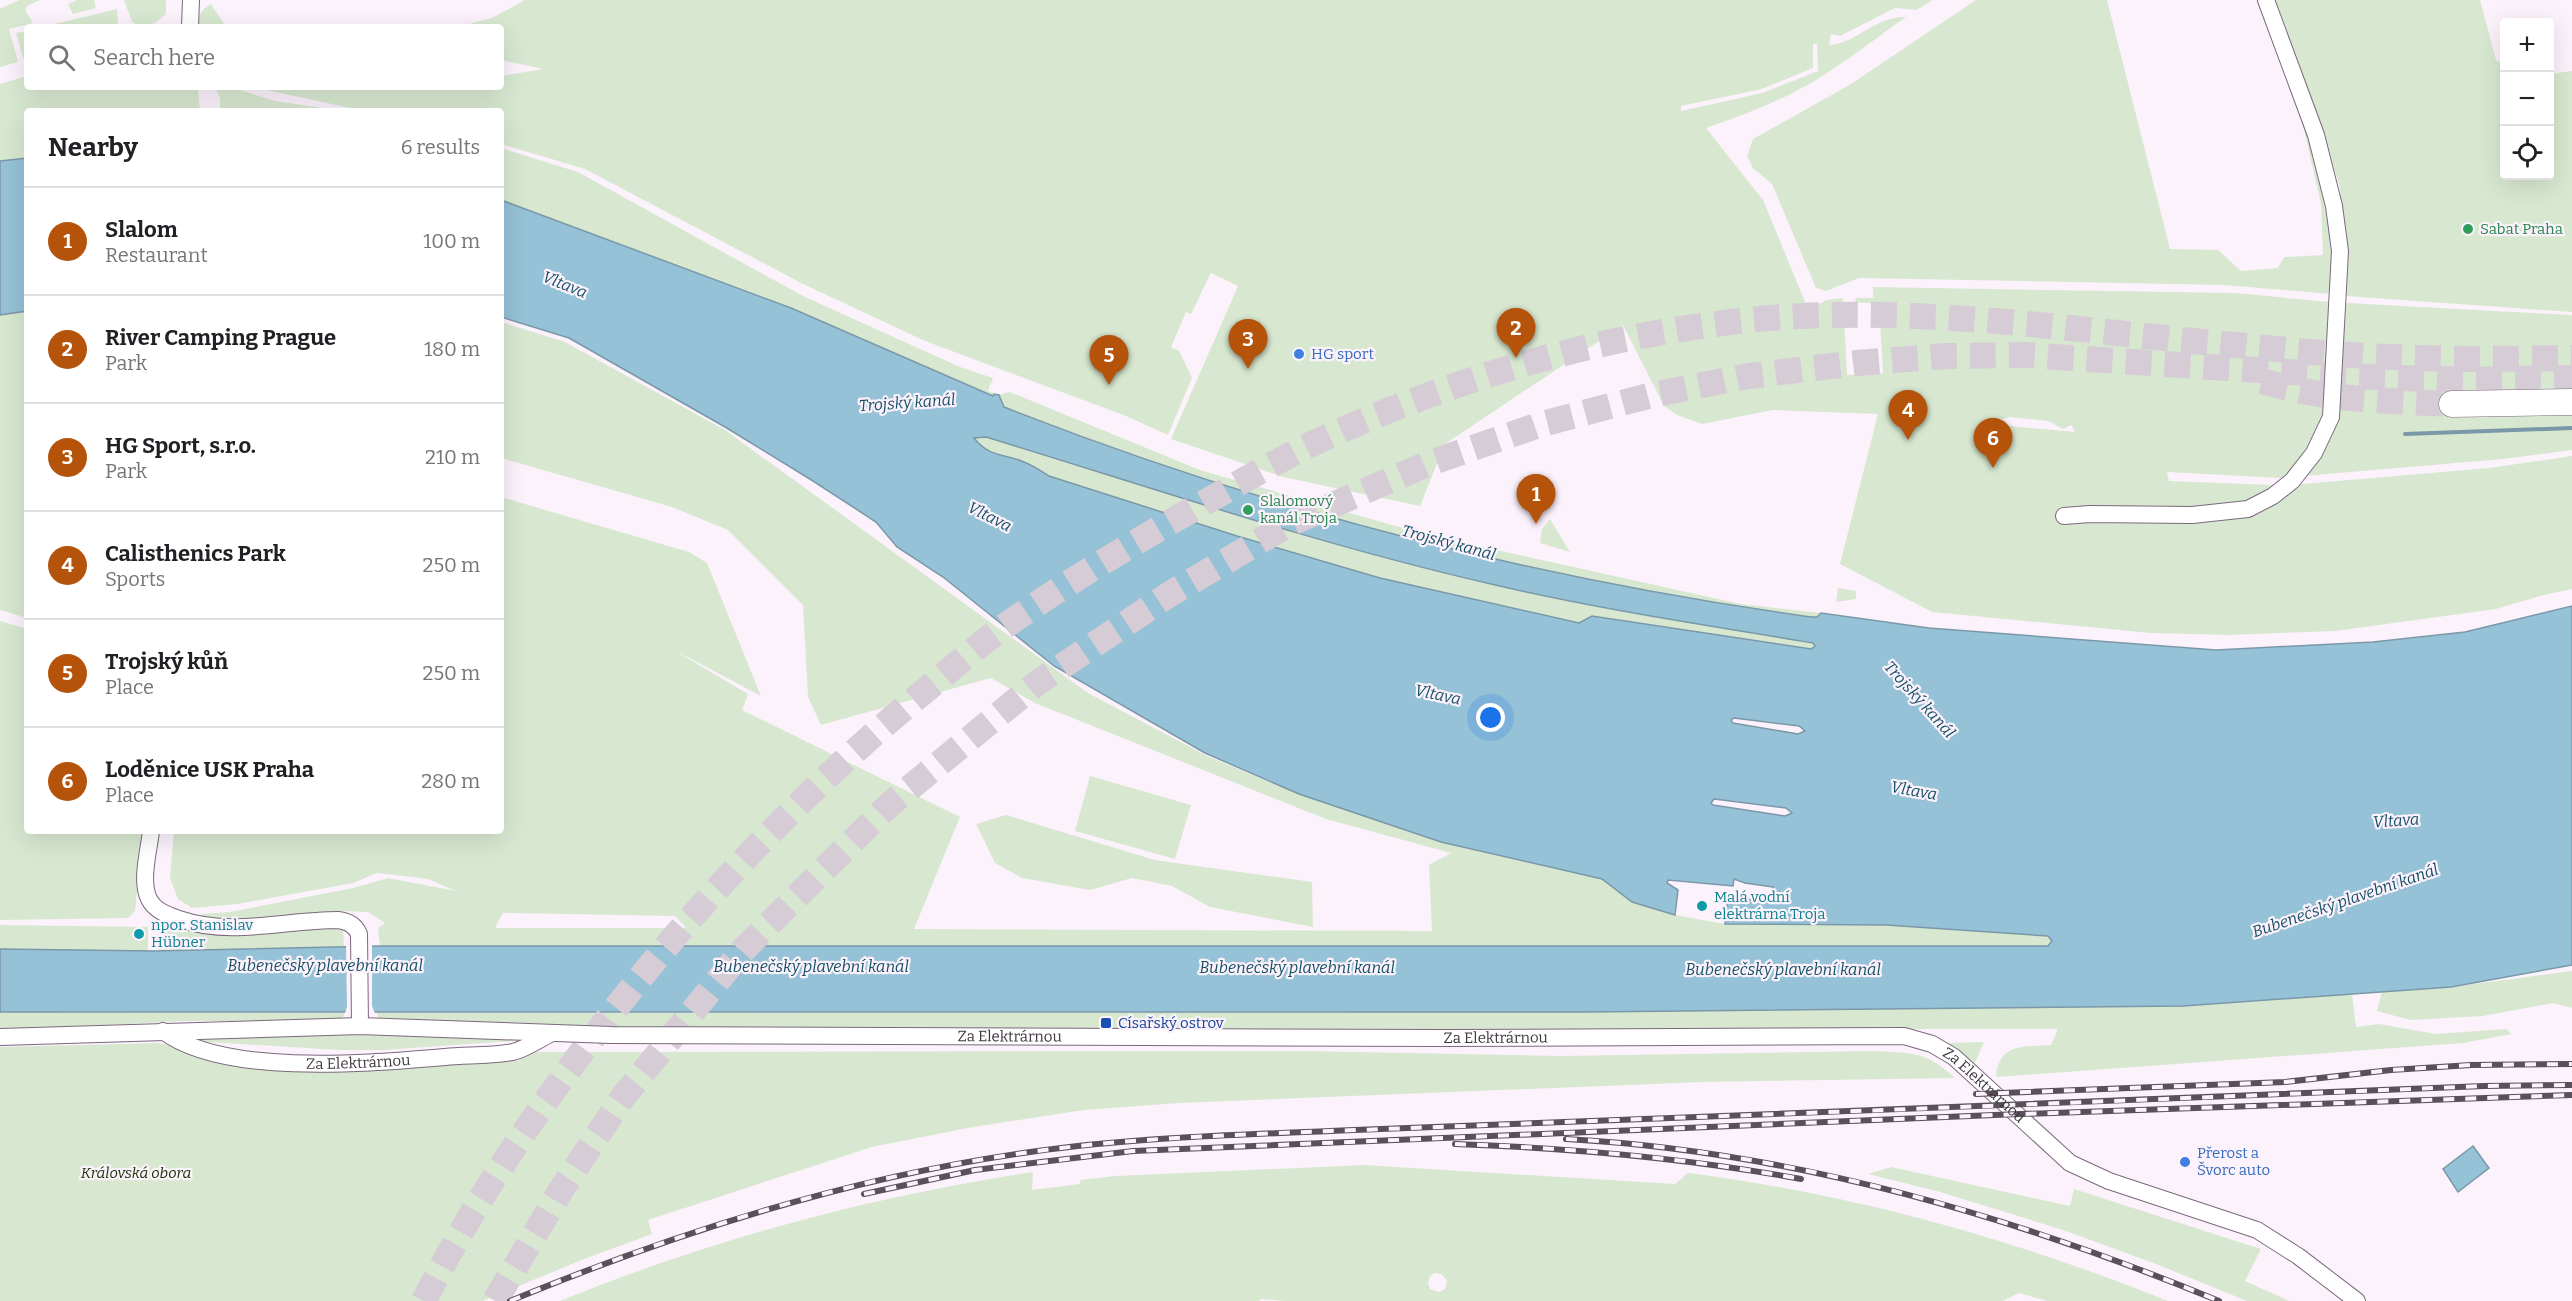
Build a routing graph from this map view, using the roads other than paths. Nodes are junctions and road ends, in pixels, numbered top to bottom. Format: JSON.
{"nodes":[{"id":1,"x":191,"y":0,"type":"edge"},
{"id":2,"x":2266,"y":0,"type":"edge"},
{"id":3,"x":190,"y":24,"type":"edge"},
{"id":4,"x":2572,"y":402,"type":"edge"},
{"id":5,"x":2452,"y":404,"type":"tunnel mouth"},
{"id":6,"x":2064,"y":516,"type":"dead end"},
{"id":7,"x":151,"y":834,"type":"edge"},
{"id":8,"x":360,"y":1023,"type":"junction"},
{"id":9,"x":163,"y":1031,"type":"junction"},
{"id":10,"x":553,"y":1032,"type":"junction"},
{"id":11,"x":0,"y":1037,"type":"edge"},
{"id":12,"x":2357,"y":1301,"type":"edge"}],
"edges":[{"from":1,"to":3,"type":"street"},
{"from":2,"to":6,"type":"street"},
{"from":4,"to":5,"type":"highway"},
{"from":7,"to":8,"type":"street"},
{"from":8,"to":9,"type":"street","name":"Za Elektrárnou"},
{"from":8,"to":10,"type":"street","name":"Za Elektrárnou"},
{"from":9,"to":10,"type":"street","name":"Za Elektrárnou"},
{"from":9,"to":11,"type":"street","name":"Za Elektrárnou"},
{"from":10,"to":12,"type":"street","name":"Za Elektrárnou"}]}
